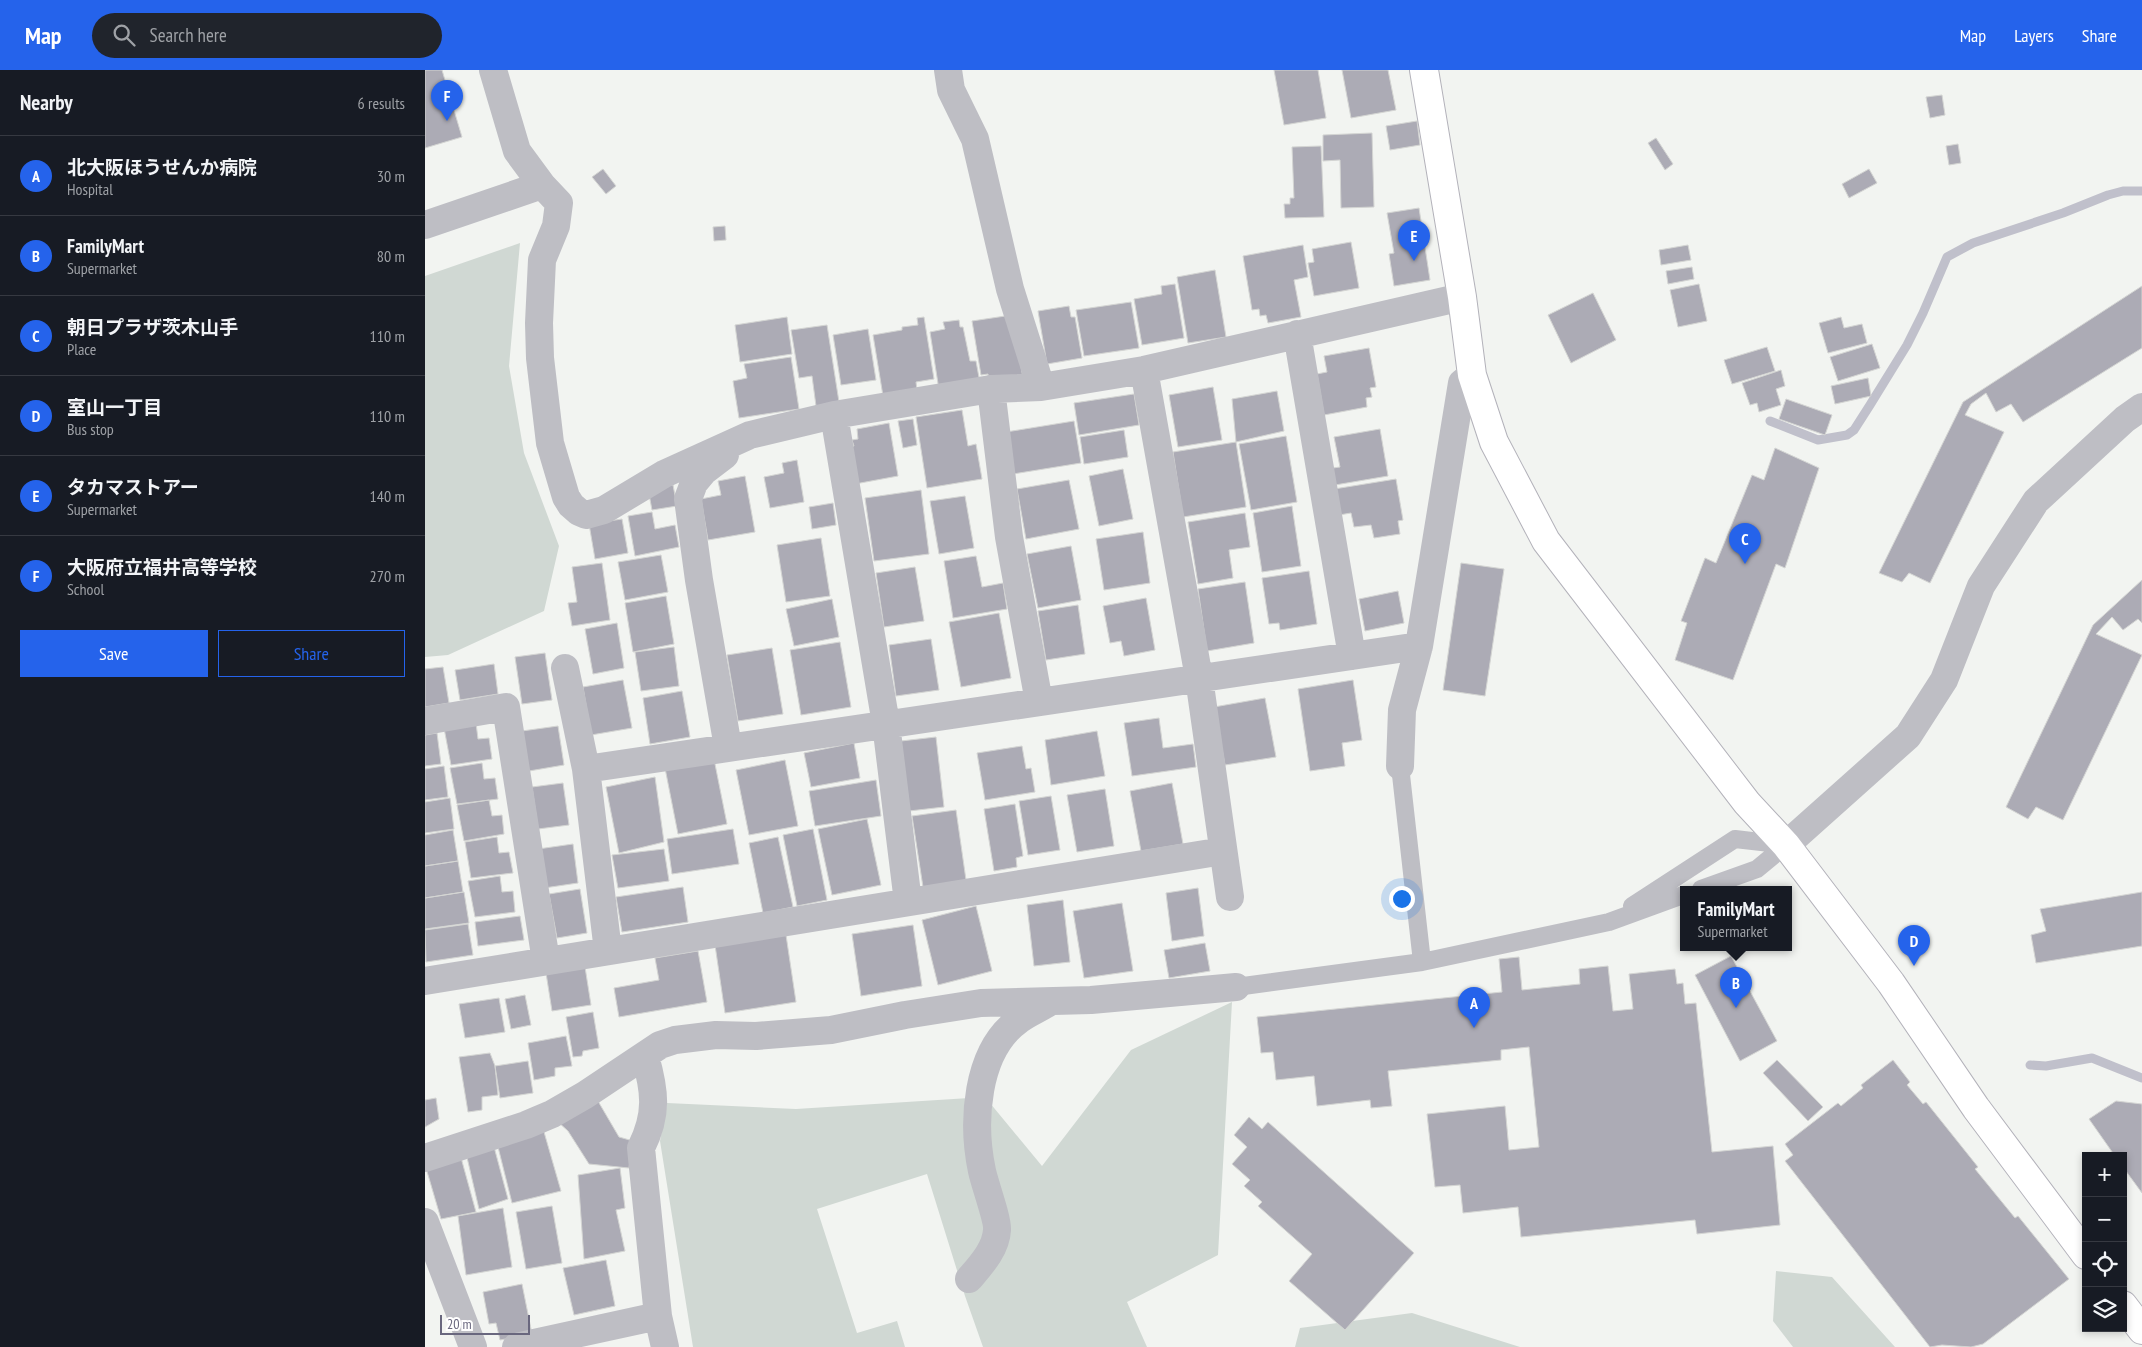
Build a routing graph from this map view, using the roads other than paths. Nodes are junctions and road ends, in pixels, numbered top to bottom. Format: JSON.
{"nodes":[{"id":1,"x":493,"y":70,"type":"edge"},
{"id":2,"x":948,"y":70,"type":"edge"},
{"id":3,"x":1423,"y":70,"type":"edge"},
{"id":4,"x":542,"y":185,"type":"junction"},
{"id":5,"x":425,"y":225,"type":"edge"},
{"id":6,"x":1462,"y":297,"type":"junction"},
{"id":7,"x":1297,"y":334,"type":"junction"},
{"id":8,"x":1144,"y":370,"type":"junction"},
{"id":9,"x":1473,"y":375,"type":"junction"},
{"id":10,"x":1041,"y":387,"type":"junction"},
{"id":11,"x":991,"y":389,"type":"junction"},
{"id":12,"x":2142,"y":407,"type":"edge"},
{"id":13,"x":834,"y":415,"type":"junction"},
{"id":14,"x":750,"y":434,"type":"junction"},
{"id":15,"x":1419,"y":646,"type":"junction"},
{"id":16,"x":1352,"y":656,"type":"junction"},
{"id":17,"x":565,"y":668,"type":"dead end"},
{"id":18,"x":1199,"y":678,"type":"junction"},
{"id":19,"x":1039,"y":702,"type":"junction"},
{"id":20,"x":425,"y":721,"type":"edge"},
{"id":21,"x":886,"y":724,"type":"junction"},
{"id":22,"x":728,"y":748,"type":"junction"},
{"id":23,"x":1400,"y":766,"type":"joint"},
{"id":24,"x":586,"y":769,"type":"junction"},
{"id":25,"x":1786,"y":844,"type":"junction"},
{"id":26,"x":1223,"y":851,"type":"junction"},
{"id":27,"x":1709,"y":886,"type":"edge"},
{"id":28,"x":1680,"y":896,"type":"edge"},
{"id":29,"x":1230,"y":897,"type":"dead end"},
{"id":30,"x":908,"y":902,"type":"junction"},
{"id":31,"x":1609,"y":922,"type":"junction"},
{"id":32,"x":608,"y":951,"type":"junction"},
{"id":33,"x":547,"y":961,"type":"junction"},
{"id":34,"x":1422,"y":962,"type":"junction"},
{"id":35,"x":425,"y":981,"type":"edge"},
{"id":36,"x":1236,"y":987,"type":"joint"},
{"id":37,"x":1050,"y":1002,"type":"junction"},
{"id":38,"x":645,"y":1056,"type":"junction"},
{"id":39,"x":425,"y":1158,"type":"edge"},
{"id":40,"x":425,"y":1222,"type":"edge"},
{"id":41,"x":2082,"y":1250,"type":"edge"},
{"id":42,"x":969,"y":1279,"type":"dead end"},
{"id":43,"x":2127,"y":1310,"type":"edge"},
{"id":44,"x":658,"y":1316,"type":"junction"},
{"id":45,"x":2142,"y":1330,"type":"edge"},
{"id":46,"x":473,"y":1347,"type":"edge"},
{"id":47,"x":516,"y":1347,"type":"edge"},
{"id":48,"x":665,"y":1347,"type":"edge"}],
"edges":[{"from":1,"to":4,"type":"street"},
{"from":2,"to":10,"type":"street"},
{"from":3,"to":6,"type":"street"},
{"from":4,"to":5,"type":"street"},
{"from":4,"to":14,"type":"street"},
{"from":6,"to":7,"type":"street"},
{"from":6,"to":9,"type":"street"},
{"from":7,"to":8,"type":"street"},
{"from":7,"to":16,"type":"street"},
{"from":8,"to":10,"type":"street"},
{"from":8,"to":18,"type":"street"},
{"from":9,"to":15,"type":"street"},
{"from":9,"to":25,"type":"street"},
{"from":10,"to":11,"type":"street"},
{"from":11,"to":13,"type":"street"},
{"from":11,"to":19,"type":"street"},
{"from":12,"to":25,"type":"street"},
{"from":13,"to":14,"type":"street"},
{"from":13,"to":21,"type":"street"},
{"from":14,"to":22,"type":"street"},
{"from":15,"to":16,"type":"street"},
{"from":15,"to":23,"type":"street"},
{"from":16,"to":18,"type":"street"},
{"from":17,"to":24,"type":"street"},
{"from":18,"to":19,"type":"street"},
{"from":18,"to":26,"type":"street"},
{"from":19,"to":21,"type":"street"},
{"from":20,"to":33,"type":"street"},
{"from":21,"to":22,"type":"street"},
{"from":21,"to":30,"type":"street"},
{"from":22,"to":24,"type":"street"},
{"from":23,"to":34,"type":"lane"},
{"from":24,"to":32,"type":"street"},
{"from":25,"to":27,"type":"lane"},
{"from":25,"to":31,"type":"lane"},
{"from":25,"to":41,"type":"street"},
{"from":26,"to":29,"type":"street"},
{"from":26,"to":30,"type":"street"},
{"from":28,"to":31,"type":"lane"},
{"from":30,"to":32,"type":"street"},
{"from":31,"to":34,"type":"lane"},
{"from":32,"to":33,"type":"street"},
{"from":33,"to":35,"type":"street"},
{"from":34,"to":36,"type":"lane"},
{"from":36,"to":37,"type":"street"},
{"from":37,"to":38,"type":"street"},
{"from":37,"to":42,"type":"street"},
{"from":38,"to":39,"type":"street"},
{"from":38,"to":44,"type":"street"},
{"from":40,"to":46,"type":"street"},
{"from":43,"to":45,"type":"street"},
{"from":44,"to":47,"type":"street"},
{"from":44,"to":48,"type":"street"}]}
